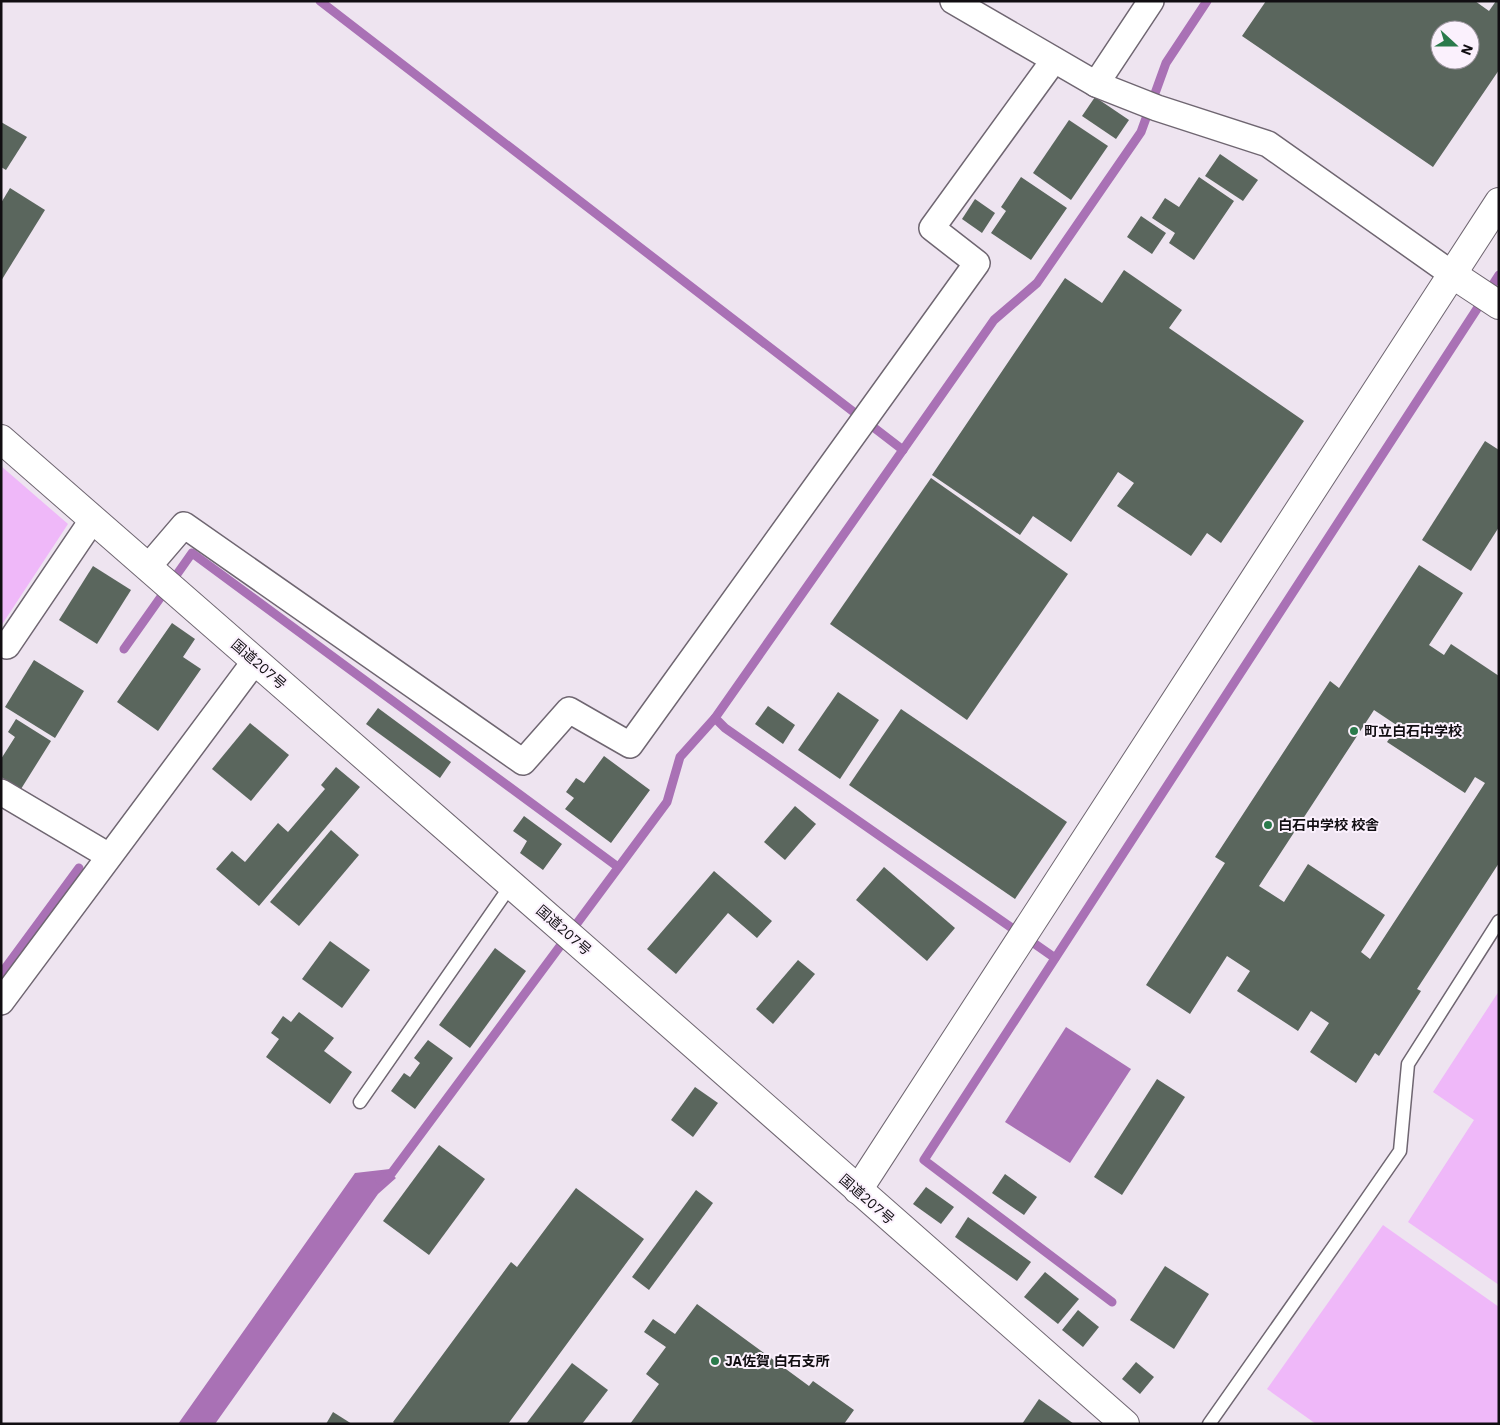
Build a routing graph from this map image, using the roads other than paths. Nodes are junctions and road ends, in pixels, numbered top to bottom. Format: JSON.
{"nodes":[{"id":1,"x":953,"y":1,"type":"edge"},
{"id":2,"x":1150,"y":1,"type":"edge"},
{"id":3,"x":1054,"y":60,"type":"junction"},
{"id":4,"x":1096,"y":84,"type":"junction"},
{"id":5,"x":1499,"y":202,"type":"edge"},
{"id":6,"x":1452,"y":274,"type":"junction"},
{"id":7,"x":1490,"y":299,"type":"edge"},
{"id":8,"x":1,"y":439,"type":"edge"},
{"id":9,"x":93,"y":519,"type":"junction"},
{"id":10,"x":160,"y":578,"type":"junction"},
{"id":11,"x":1,"y":643,"type":"edge"},
{"id":12,"x":255,"y":661,"type":"junction"},
{"id":13,"x":1,"y":792,"type":"edge"},
{"id":14,"x":109,"y":856,"type":"junction"},
{"id":15,"x":511,"y":885,"type":"junction"},
{"id":16,"x":1499,"y":921,"type":"edge"},
{"id":17,"x":1,"y":1002,"type":"edge"},
{"id":18,"x":360,"y":1102,"type":"dead end"},
{"id":19,"x":858,"y":1190,"type":"junction"},
{"id":20,"x":1125,"y":1424,"type":"edge"},
{"id":21,"x":1209,"y":1424,"type":"edge"}],
"edges":[{"from":1,"to":3,"type":"street"},
{"from":2,"to":4,"type":"street"},
{"from":3,"to":4,"type":"street"},
{"from":3,"to":10,"type":"street"},
{"from":4,"to":6,"type":"street"},
{"from":5,"to":6,"type":"main road"},
{"from":6,"to":7,"type":"main road"},
{"from":6,"to":19,"type":"main road"},
{"from":8,"to":9,"type":"main road","name":"国道207号"},
{"from":9,"to":10,"type":"main road","name":"国道207号"},
{"from":9,"to":11,"type":"street"},
{"from":10,"to":12,"type":"main road","name":"国道207号"},
{"from":12,"to":14,"type":"street"},
{"from":12,"to":15,"type":"main road","name":"国道207号"},
{"from":13,"to":14,"type":"street"},
{"from":14,"to":17,"type":"street"},
{"from":15,"to":18,"type":"lane"},
{"from":15,"to":19,"type":"main road","name":"国道207号"},
{"from":16,"to":21,"type":"lane"},
{"from":19,"to":20,"type":"main road","name":"国道207号"}]}
